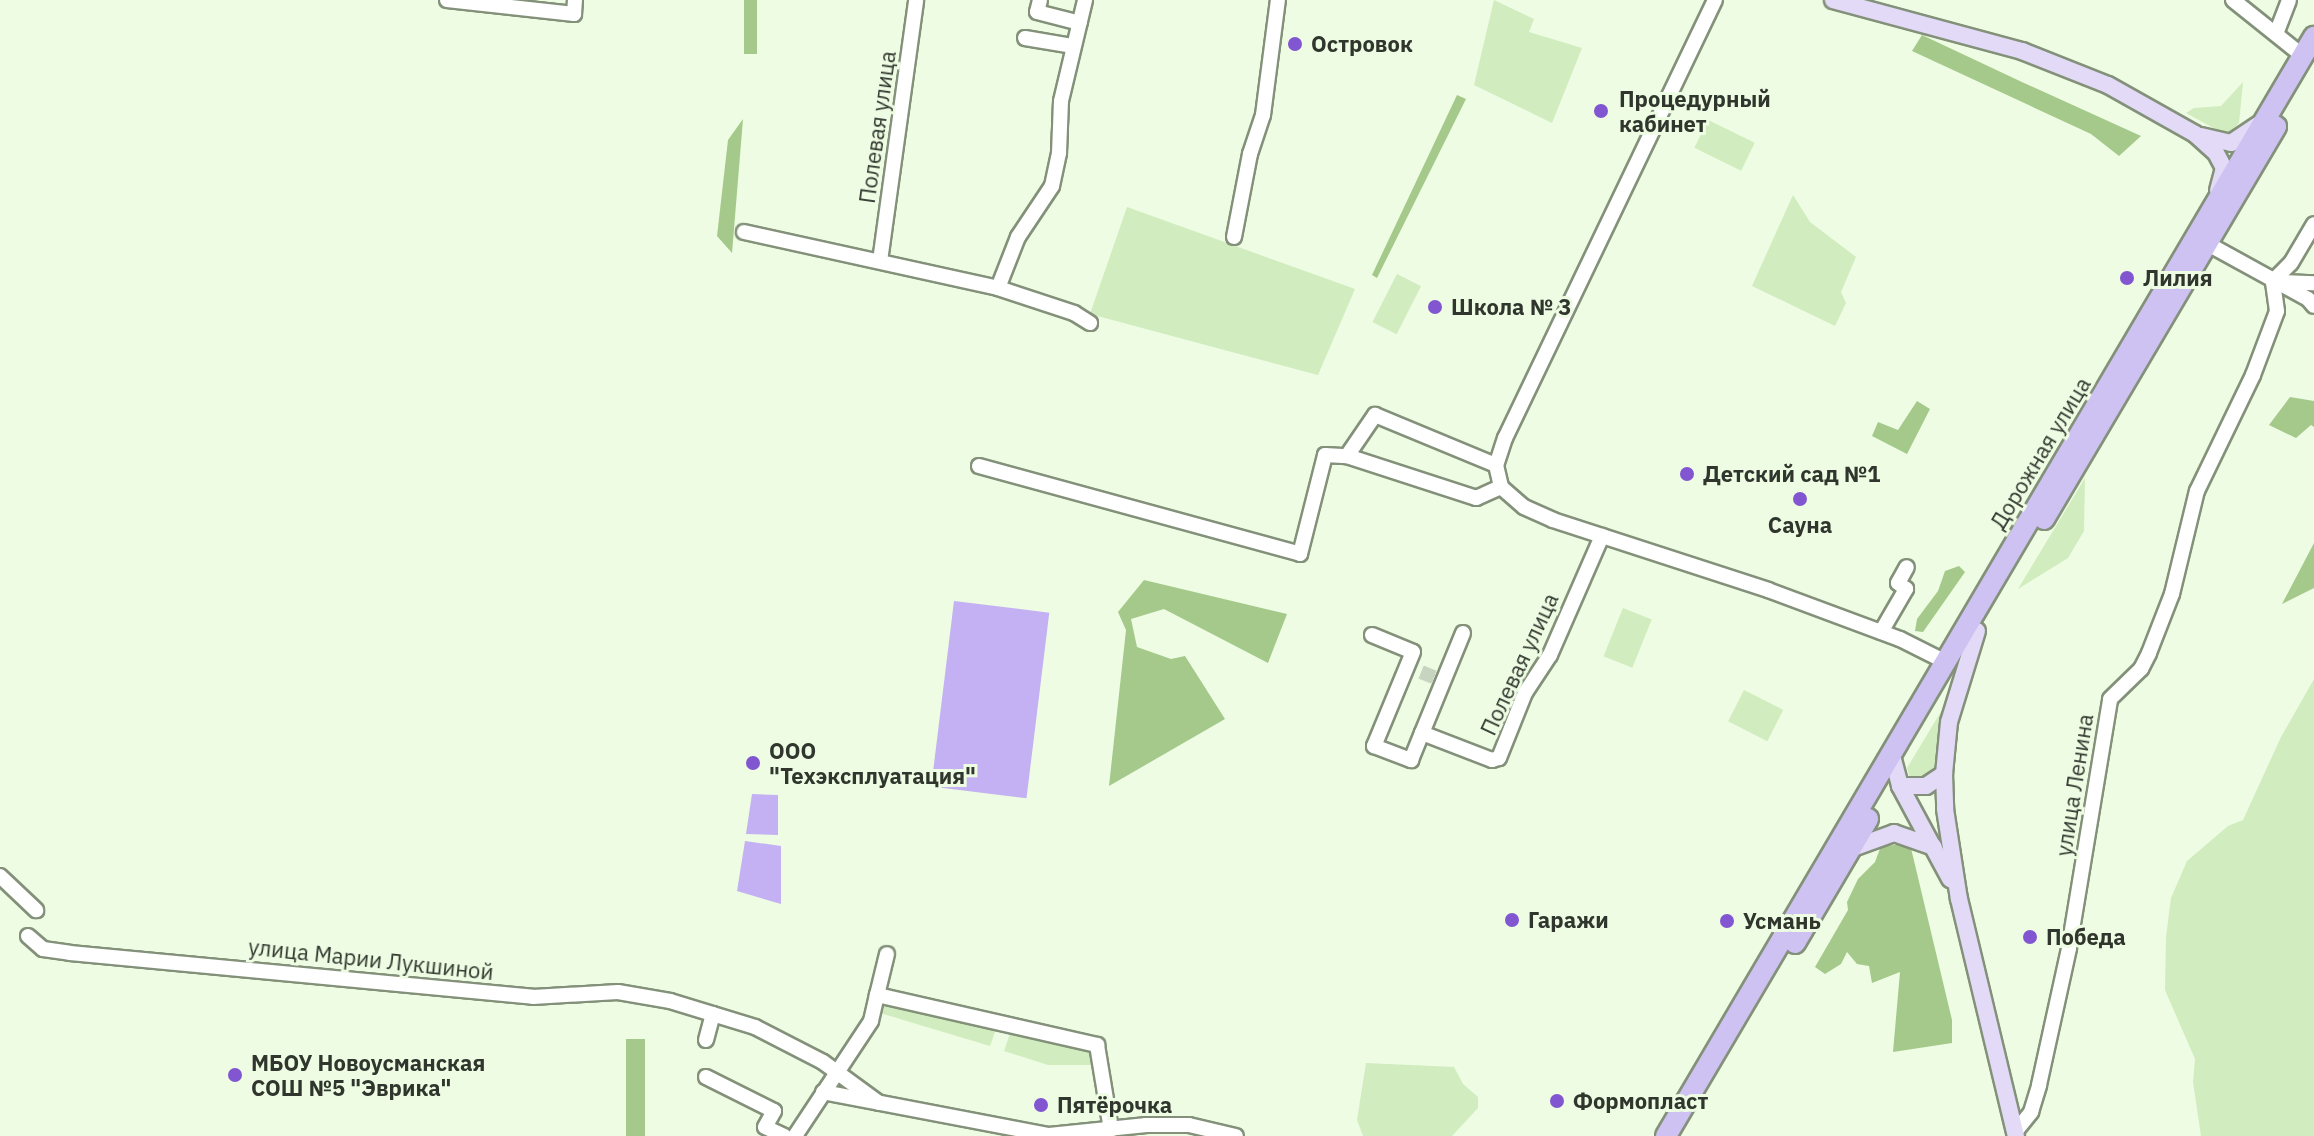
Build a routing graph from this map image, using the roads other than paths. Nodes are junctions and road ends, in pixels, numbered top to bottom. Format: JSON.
{"nodes":[{"id":1,"x":447,"y":0,"type":"edge"},
{"id":2,"x":575,"y":0,"type":"edge"},
{"id":3,"x":916,"y":0,"type":"edge"},
{"id":4,"x":1040,"y":0,"type":"edge"},
{"id":5,"x":1085,"y":0,"type":"edge"},
{"id":6,"x":1278,"y":0,"type":"edge"},
{"id":7,"x":1715,"y":0,"type":"edge"},
{"id":8,"x":1833,"y":0,"type":"edge"},
{"id":9,"x":2233,"y":0,"type":"edge"},
{"id":10,"x":2289,"y":0,"type":"edge"},
{"id":11,"x":471,"y":1,"type":"edge"},
{"id":12,"x":1080,"y":23,"type":"junction"},
{"id":13,"x":2276,"y":34,"type":"junction"},
{"id":14,"x":2314,"y":37,"type":"edge"},
{"id":15,"x":1025,"y":38,"type":"dead end"},
{"id":16,"x":1073,"y":46,"type":"junction"},
{"id":17,"x":2308,"y":59,"type":"edge"},
{"id":18,"x":2265,"y":118,"type":"junction"},
{"id":19,"x":2195,"y":134,"type":"junction"},
{"id":20,"x":2211,"y":210,"type":"junction"},
{"id":21,"x":2314,"y":224,"type":"edge"},
{"id":22,"x":744,"y":232,"type":"dead end"},
{"id":23,"x":1234,"y":237,"type":"dead end"},
{"id":24,"x":2208,"y":244,"type":"junction"},
{"id":25,"x":880,"y":261,"type":"junction"},
{"id":26,"x":2273,"y":281,"type":"junction"},
{"id":27,"x":2314,"y":283,"type":"edge"},
{"id":28,"x":998,"y":288,"type":"junction"},
{"id":29,"x":2314,"y":306,"type":"edge"},
{"id":30,"x":1090,"y":323,"type":"dead end"},
{"id":31,"x":1347,"y":456,"type":"junction"},
{"id":32,"x":1496,"y":465,"type":"junction"},
{"id":33,"x":979,"y":466,"type":"dead end"},
{"id":34,"x":1501,"y":487,"type":"junction"},
{"id":35,"x":1602,"y":536,"type":"junction"},
{"id":36,"x":1907,"y":567,"type":"dead end"},
{"id":37,"x":1977,"y":631,"type":"junction"},
{"id":38,"x":1881,"y":632,"type":"junction"},
{"id":39,"x":1463,"y":633,"type":"dead end"},
{"id":40,"x":1372,"y":635,"type":"dead end"},
{"id":41,"x":1944,"y":661,"type":"junction"},
{"id":42,"x":1422,"y":733,"type":"junction"},
{"id":43,"x":1891,"y":752,"type":"junction"},
{"id":44,"x":1944,"y":774,"type":"junction"},
{"id":45,"x":1897,"y":780,"type":"junction"},
{"id":46,"x":1934,"y":847,"type":"junction"},
{"id":47,"x":1850,"y":849,"type":"junction"},
{"id":48,"x":0,"y":876,"type":"edge"},
{"id":49,"x":1959,"y":899,"type":"junction"},
{"id":50,"x":36,"y":910,"type":"dead end"},
{"id":51,"x":28,"y":936,"type":"dead end"},
{"id":52,"x":887,"y":954,"type":"dead end"},
{"id":53,"x":877,"y":995,"type":"junction"},
{"id":54,"x":713,"y":1014,"type":"junction"},
{"id":55,"x":706,"y":1040,"type":"dead end"},
{"id":56,"x":838,"y":1073,"type":"junction"},
{"id":57,"x":706,"y":1077,"type":"dead end"},
{"id":58,"x":823,"y":1092,"type":"junction"},
{"id":59,"x":879,"y":1103,"type":"junction"},
{"id":60,"x":1111,"y":1130,"type":"junction"},
{"id":61,"x":1143,"y":1130,"type":"edge"},
{"id":62,"x":996,"y":1132,"type":"edge"},
{"id":63,"x":2016,"y":1134,"type":"edge"},
{"id":64,"x":784,"y":1136,"type":"edge"},
{"id":65,"x":795,"y":1136,"type":"edge"},
{"id":66,"x":1236,"y":1136,"type":"edge"},
{"id":67,"x":1666,"y":1136,"type":"edge"},
{"id":68,"x":1681,"y":1136,"type":"edge"}],
"edges":[{"from":1,"to":11,"type":"street"},
{"from":2,"to":11,"type":"street"},
{"from":3,"to":25,"type":"street","name":"Полевая улица"},
{"from":4,"to":12,"type":"street"},
{"from":5,"to":12,"type":"street"},
{"from":6,"to":23,"type":"street"},
{"from":7,"to":32,"type":"street"},
{"from":8,"to":19,"type":"main road"},
{"from":9,"to":13,"type":"street"},
{"from":10,"to":13,"type":"street"},
{"from":12,"to":16,"type":"street"},
{"from":13,"to":17,"type":"street"},
{"from":14,"to":17,"type":"highway","name":"Дорожная улица"},
{"from":15,"to":16,"type":"street"},
{"from":16,"to":28,"type":"street"},
{"from":17,"to":18,"type":"highway","name":"Дорожная улица"},
{"from":17,"to":24,"type":"highway","name":"Дорожная улица"},
{"from":18,"to":19,"type":"main road"},
{"from":18,"to":20,"type":"highway","name":"Дорожная улица"},
{"from":19,"to":20,"type":"main road"},
{"from":20,"to":41,"type":"highway","name":"Дорожная улица"},
{"from":21,"to":26,"type":"street"},
{"from":22,"to":25,"type":"street"},
{"from":24,"to":26,"type":"street"},
{"from":24,"to":37,"type":"highway","name":"Дорожная улица"},
{"from":25,"to":28,"type":"street"},
{"from":26,"to":27,"type":"street"},
{"from":26,"to":29,"type":"street"},
{"from":26,"to":63,"type":"street","name":"улица Ленина"},
{"from":28,"to":30,"type":"street"},
{"from":31,"to":32,"type":"street"},
{"from":31,"to":33,"type":"street"},
{"from":31,"to":34,"type":"street"},
{"from":32,"to":34,"type":"street"},
{"from":34,"to":35,"type":"street"},
{"from":35,"to":38,"type":"street"},
{"from":35,"to":42,"type":"street","name":"Полевая улица"},
{"from":36,"to":38,"type":"street"},
{"from":37,"to":44,"type":"main road"},
{"from":37,"to":45,"type":"highway","name":"Дорожная улица"},
{"from":38,"to":41,"type":"street"},
{"from":39,"to":42,"type":"street"},
{"from":40,"to":42,"type":"street"},
{"from":41,"to":43,"type":"highway","name":"Дорожная улица"},
{"from":43,"to":45,"type":"main road"},
{"from":43,"to":67,"type":"highway","name":"Дорожная улица"},
{"from":44,"to":45,"type":"main road"},
{"from":44,"to":49,"type":"main road"},
{"from":45,"to":46,"type":"main road"},
{"from":45,"to":47,"type":"highway","name":"Дорожная улица"},
{"from":46,"to":47,"type":"main road"},
{"from":46,"to":49,"type":"main road"},
{"from":47,"to":68,"type":"highway","name":"Дорожная улица"},
{"from":48,"to":50,"type":"street"},
{"from":49,"to":63,"type":"main road","name":"улица Ленина"},
{"from":51,"to":54,"type":"street","name":"улица Марии Лукшиной"},
{"from":52,"to":53,"type":"street"},
{"from":53,"to":56,"type":"street"},
{"from":53,"to":60,"type":"street"},
{"from":54,"to":55,"type":"street"},
{"from":54,"to":56,"type":"street","name":"улица Марии Лукшиной"},
{"from":56,"to":58,"type":"street"},
{"from":56,"to":59,"type":"street","name":"улица Марии Лукшиной"},
{"from":57,"to":64,"type":"street"},
{"from":58,"to":59,"type":"street"},
{"from":58,"to":65,"type":"street"},
{"from":59,"to":62,"type":"street"},
{"from":60,"to":61,"type":"street"},
{"from":60,"to":62,"type":"street"},
{"from":61,"to":66,"type":"street"}]}
